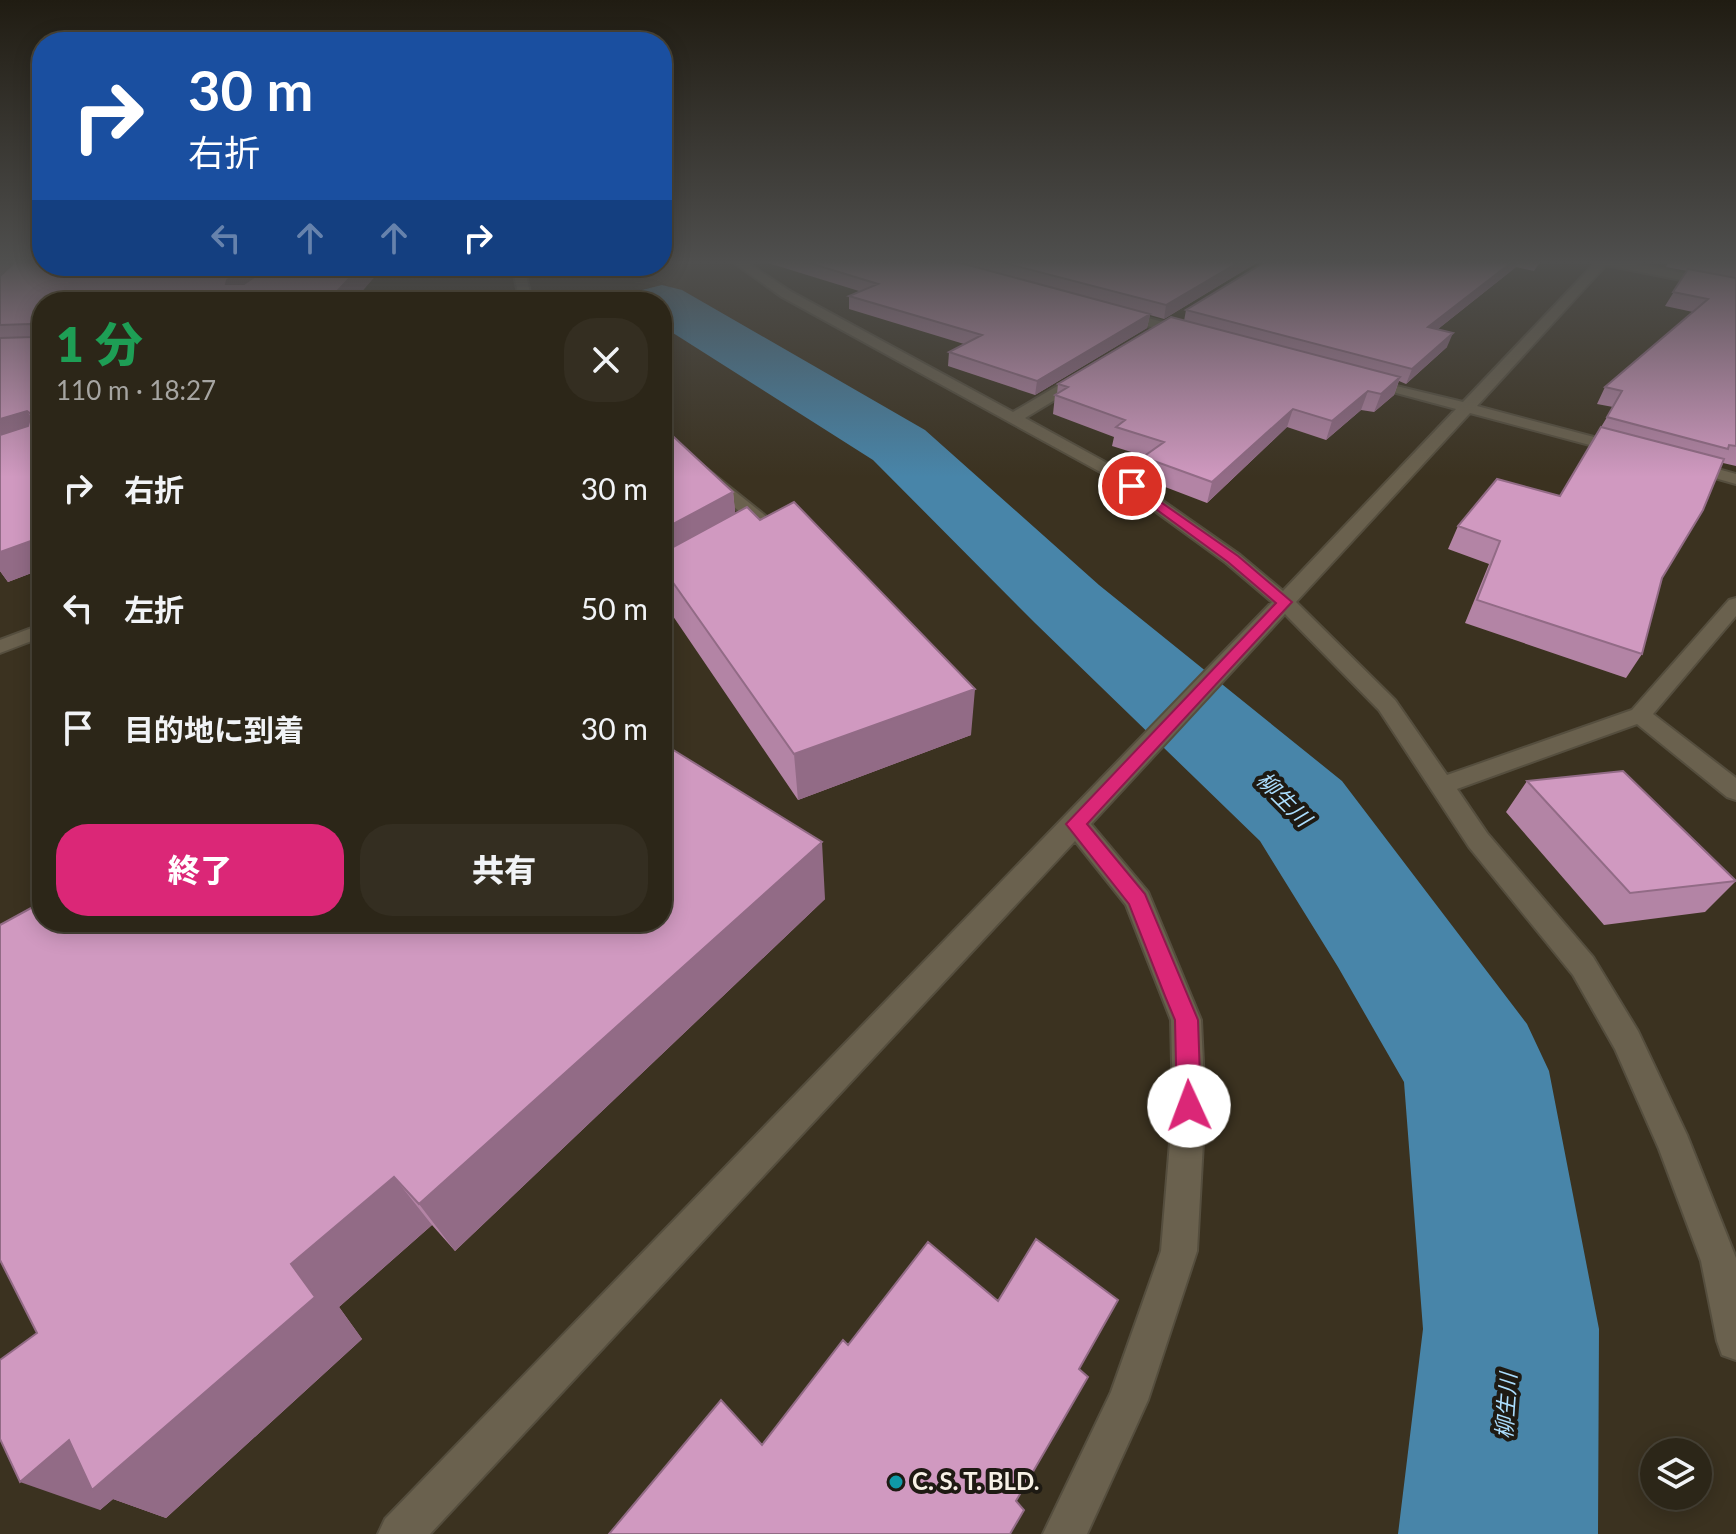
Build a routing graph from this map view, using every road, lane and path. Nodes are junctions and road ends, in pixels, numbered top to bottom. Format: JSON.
{"nodes":[{"id":1,"x":860,"y":334,"type":"edge"},
{"id":2,"x":1191,"y":334,"type":"edge"},
{"id":3,"x":1537,"y":334,"type":"edge"},
{"id":4,"x":1209,"y":338,"type":"edge"},
{"id":5,"x":1097,"y":368,"type":"edge"},
{"id":6,"x":1356,"y":378,"type":"edge"},
{"id":7,"x":1467,"y":408,"type":"junction"},
{"id":8,"x":1016,"y":417,"type":"junction"},
{"id":9,"x":672,"y":446,"type":"edge"},
{"id":10,"x":1631,"y":451,"type":"edge"},
{"id":11,"x":1676,"y":463,"type":"edge"},
{"id":12,"x":1736,"y":479,"type":"edge"},
{"id":13,"x":744,"y":544,"type":"edge"},
{"id":14,"x":1284,"y":602,"type":"junction"},
{"id":15,"x":1736,"y":604,"type":"edge"},
{"id":16,"x":32,"y":634,"type":"edge"},
{"id":17,"x":0,"y":647,"type":"edge"},
{"id":18,"x":1640,"y":715,"type":"junction"},
{"id":19,"x":1441,"y":786,"type":"junction"},
{"id":20,"x":1736,"y":791,"type":"edge"},
{"id":21,"x":1080,"y":818,"type":"junction"},
{"id":22,"x":1736,"y":1341,"type":"edge"},
{"id":23,"x":400,"y":1534,"type":"edge"},
{"id":24,"x":1065,"y":1534,"type":"edge"}],
"edges":[{"from":1,"to":8,"type":"street"},
{"from":2,"to":4,"type":"street"},
{"from":3,"to":7,"type":"street"},
{"from":5,"to":8,"type":"street"},
{"from":6,"to":7,"type":"street"},
{"from":7,"to":10,"type":"street"},
{"from":7,"to":14,"type":"street"},
{"from":8,"to":14,"type":"street"},
{"from":9,"to":13,"type":"street"},
{"from":11,"to":12,"type":"street"},
{"from":14,"to":19,"type":"street"},
{"from":14,"to":21,"type":"street"},
{"from":15,"to":18,"type":"street"},
{"from":16,"to":17,"type":"street"},
{"from":18,"to":19,"type":"street"},
{"from":18,"to":20,"type":"street"},
{"from":19,"to":22,"type":"street"},
{"from":21,"to":23,"type":"street"},
{"from":21,"to":24,"type":"street"}]}
